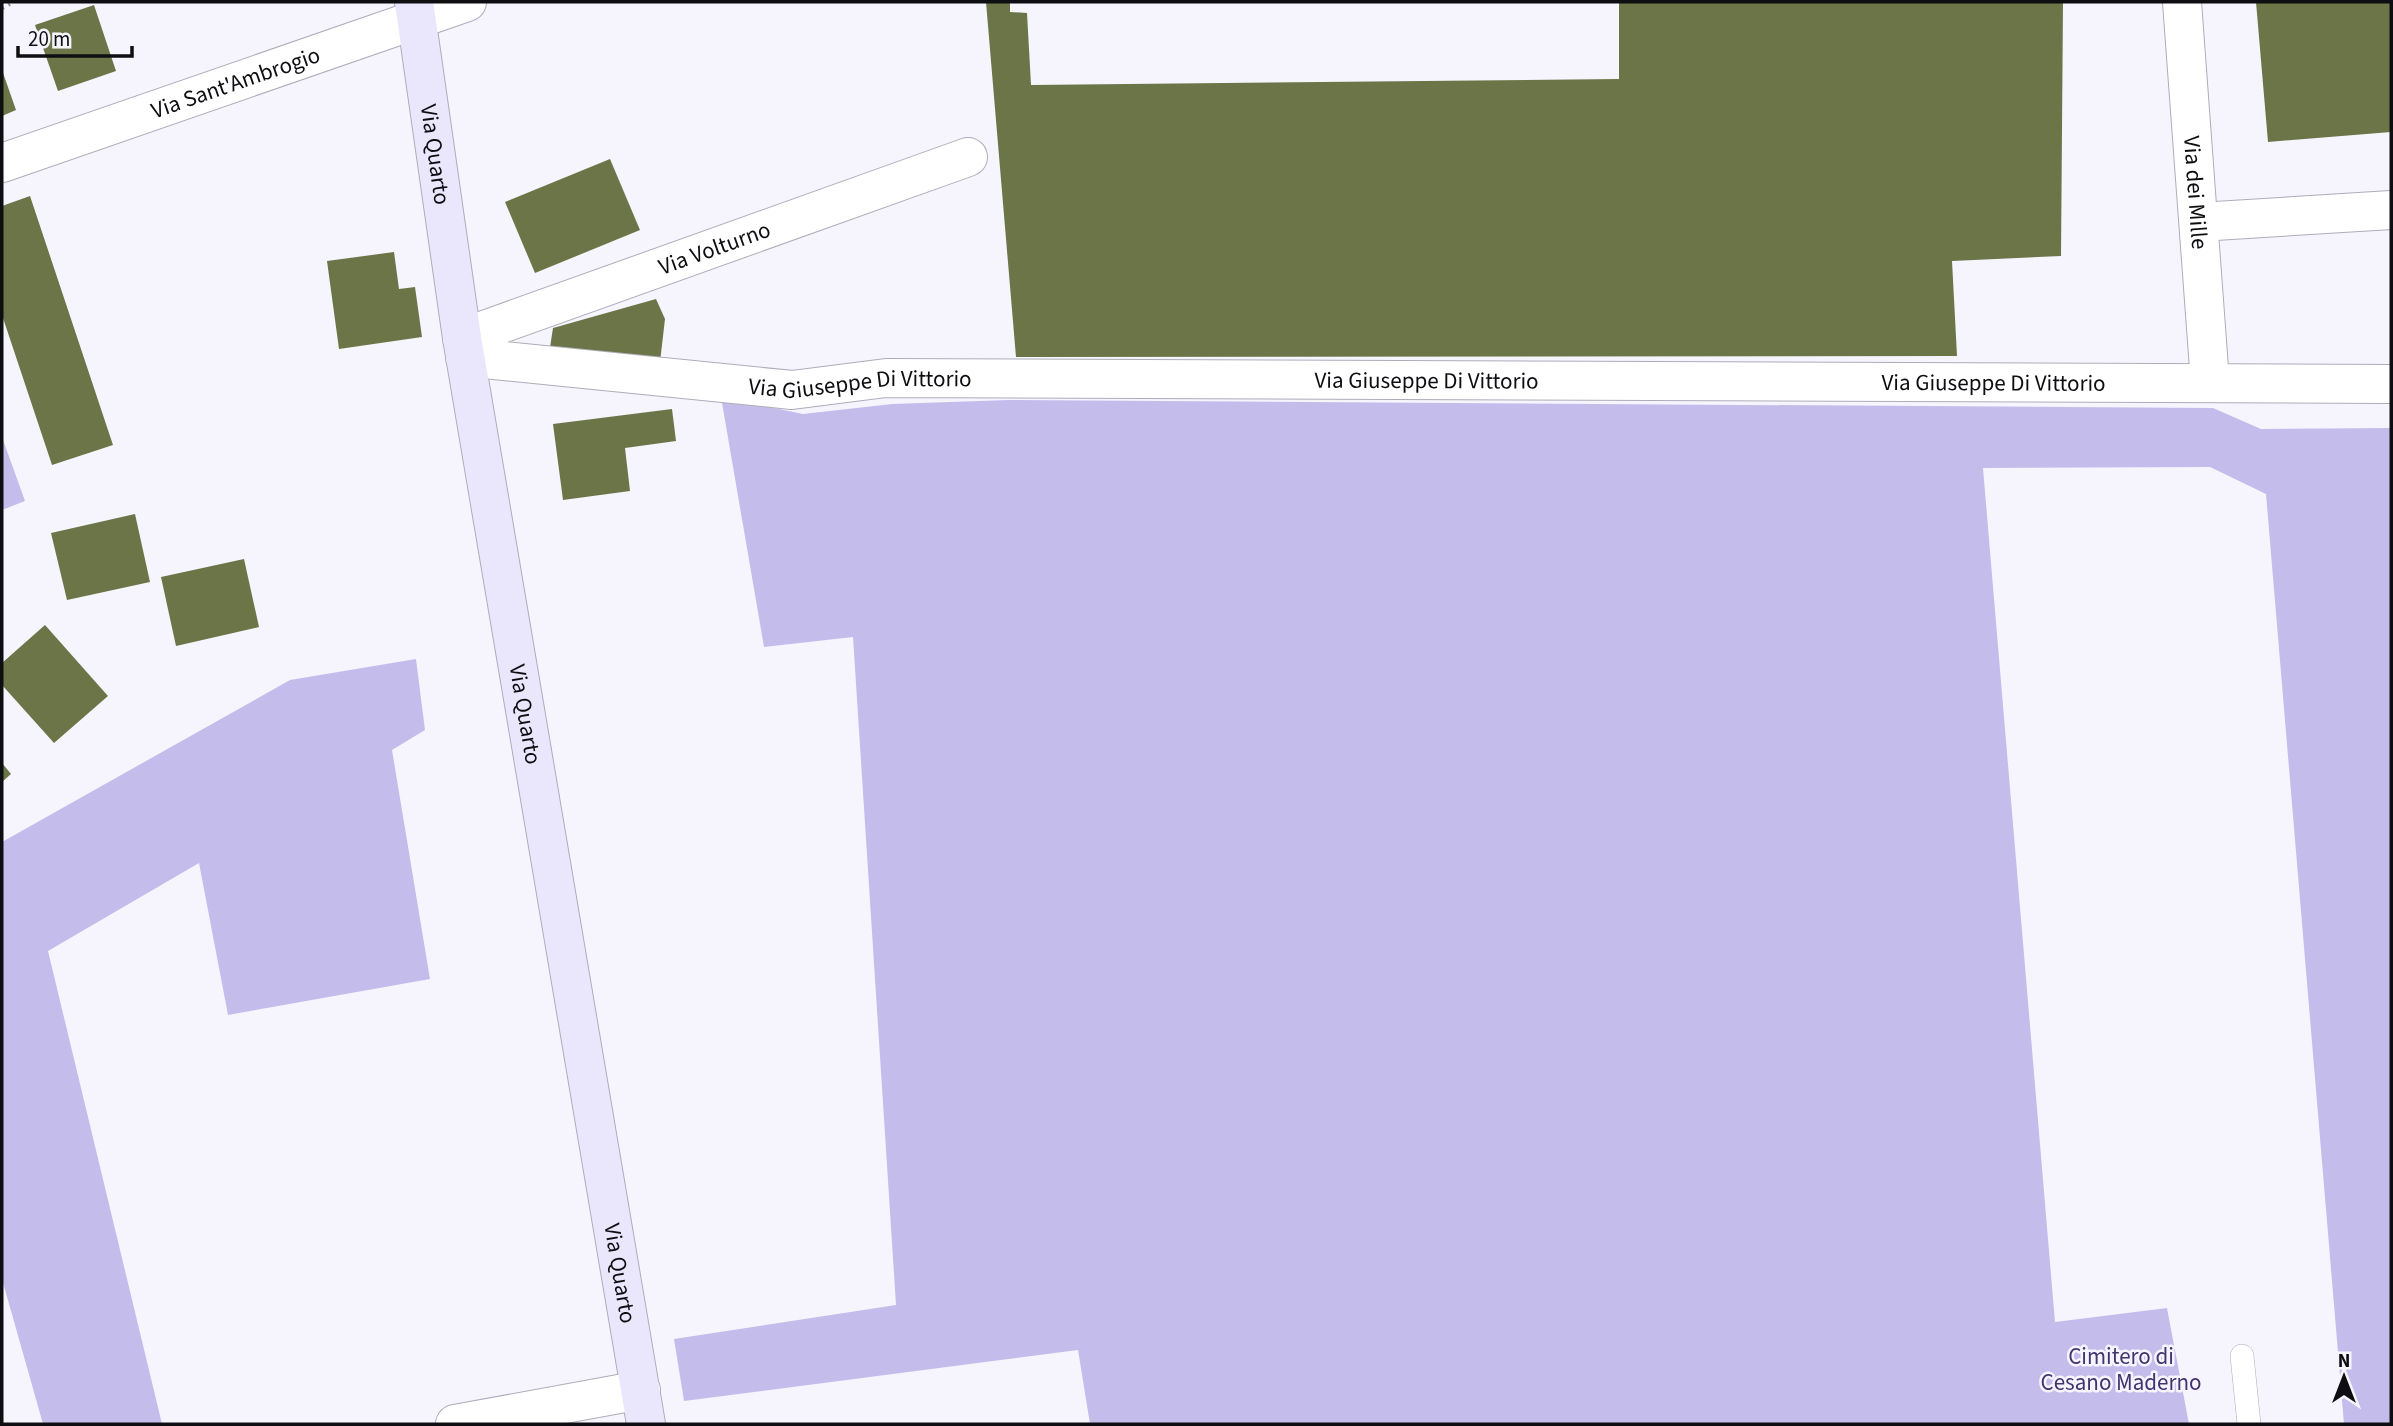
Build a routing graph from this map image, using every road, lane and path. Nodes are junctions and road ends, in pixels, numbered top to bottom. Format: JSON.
{"nodes":[{"id":1,"x":13,"y":2,"type":"edge"},
{"id":2,"x":467,"y":2,"type":"edge"},
{"id":3,"x":2182,"y":2,"type":"edge"},
{"id":4,"x":2,"y":8,"type":"edge"},
{"id":5,"x":416,"y":10,"type":"edge"},
{"id":6,"x":968,"y":157,"type":"dead end"},
{"id":7,"x":2,"y":163,"type":"edge"},
{"id":8,"x":2391,"y":210,"type":"edge"},
{"id":9,"x":2199,"y":222,"type":"junction"},
{"id":10,"x":464,"y":348,"type":"junction"},
{"id":11,"x":2210,"y":382,"type":"junction"},
{"id":12,"x":2391,"y":384,"type":"edge"},
{"id":13,"x":2242,"y":1356,"type":"dead end"},
{"id":14,"x":643,"y":1407,"type":"edge"},
{"id":15,"x":455,"y":1424,"type":"edge"},
{"id":16,"x":2249,"y":1424,"type":"edge"}],
"edges":[{"from":1,"to":4,"type":"path"},
{"from":2,"to":5,"type":"street","name":"Via Sant'Ambrogio"},
{"from":3,"to":9,"type":"street","name":"Via dei Mille"},
{"from":5,"to":7,"type":"street","name":"Via Sant'Ambrogio"},
{"from":5,"to":10,"type":"street","name":"Via Quarto"},
{"from":6,"to":10,"type":"street","name":"Via Volturno"},
{"from":8,"to":9,"type":"street"},
{"from":9,"to":11,"type":"street","name":"Via dei Mille"},
{"from":10,"to":11,"type":"street","name":"Via Giuseppe Di Vittorio"},
{"from":10,"to":14,"type":"street","name":"Via Quarto"},
{"from":11,"to":12,"type":"street","name":"Via Giuseppe Di Vittorio"},
{"from":13,"to":16,"type":"lane"},
{"from":14,"to":15,"type":"street"}]}
